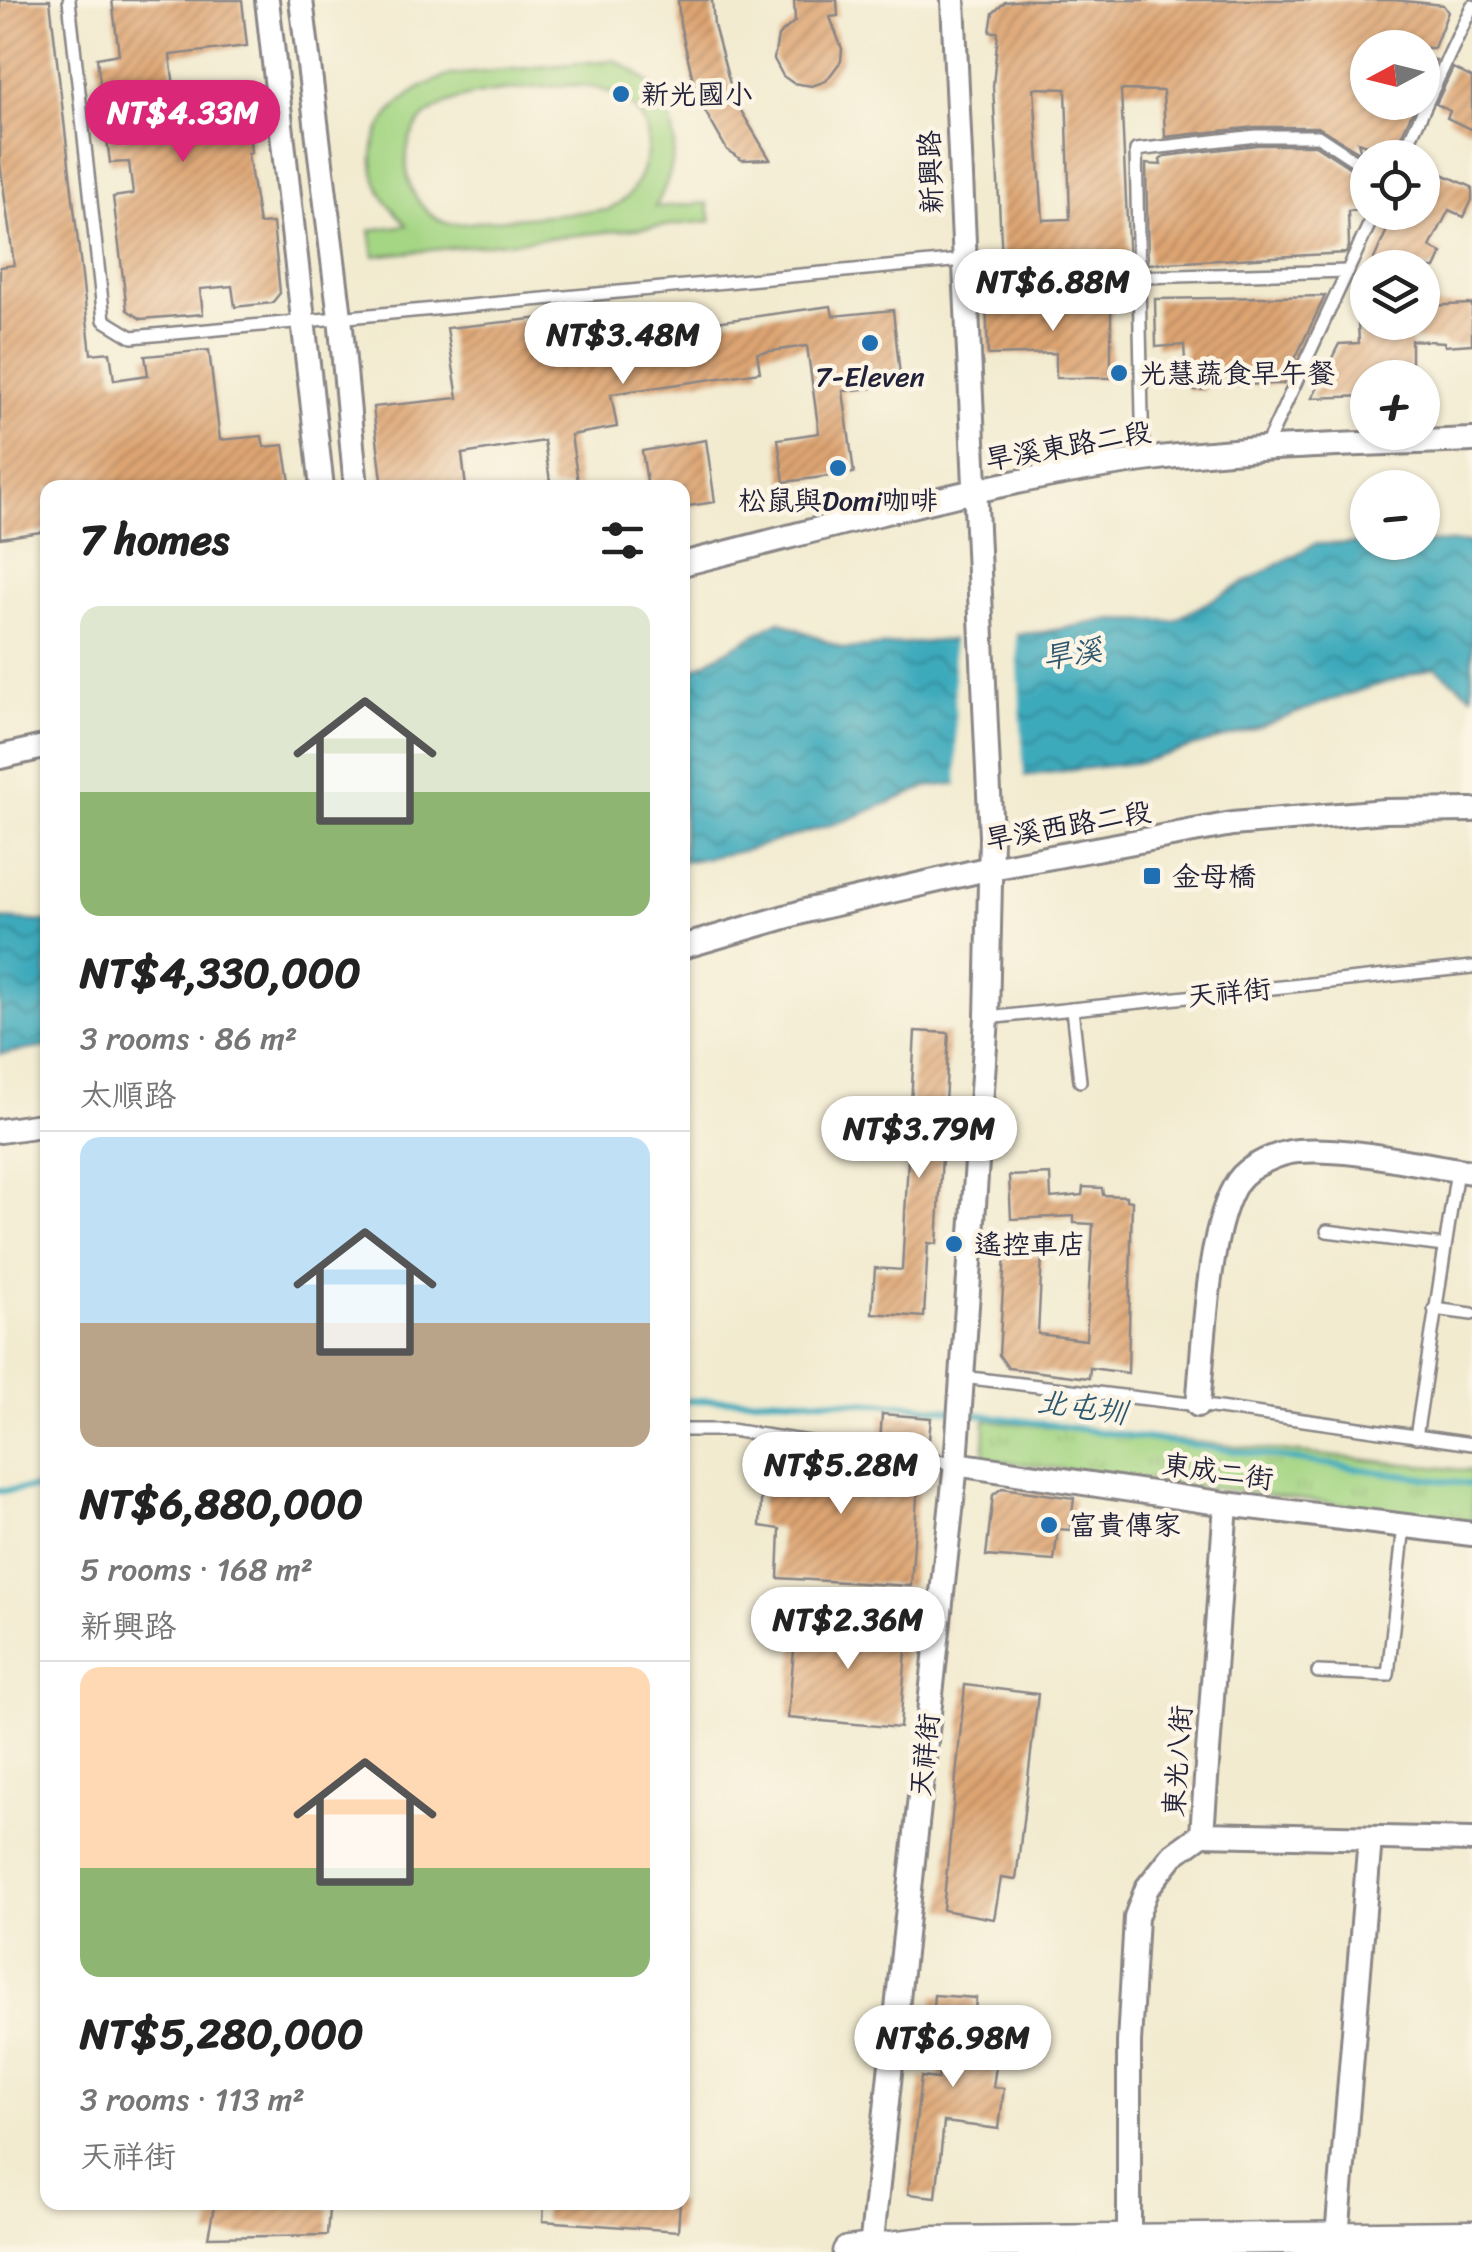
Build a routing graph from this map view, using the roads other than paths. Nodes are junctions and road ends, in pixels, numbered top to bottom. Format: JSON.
{"nodes":[{"id":1,"x":69,"y":0,"type":"edge"},
{"id":2,"x":266,"y":0,"type":"edge"},
{"id":3,"x":301,"y":0,"type":"edge"},
{"id":4,"x":953,"y":0,"type":"edge"},
{"id":5,"x":1472,"y":6,"type":"edge"},
{"id":6,"x":1409,"y":140,"type":"edge"},
{"id":7,"x":1350,"y":157,"type":"edge"},
{"id":8,"x":1367,"y":230,"type":"edge"},
{"id":9,"x":964,"y":260,"type":"junction"},
{"id":10,"x":1348,"y":272,"type":"junction"},
{"id":11,"x":1141,"y":277,"type":"junction"},
{"id":12,"x":965,"y":291,"type":"junction"},
{"id":13,"x":340,"y":317,"type":"junction"},
{"id":14,"x":304,"y":321,"type":"junction"},
{"id":15,"x":1472,"y":440,"type":"edge"},
{"id":16,"x":1265,"y":448,"type":"junction"},
{"id":17,"x":1143,"y":460,"type":"junction"},
{"id":18,"x":321,"y":480,"type":"edge"},
{"id":19,"x":355,"y":480,"type":"edge"},
{"id":20,"x":973,"y":492,"type":"junction"},
{"id":21,"x":690,"y":562,"type":"edge"},
{"id":22,"x":40,"y":748,"type":"edge"},
{"id":23,"x":0,"y":757,"type":"edge"},
{"id":24,"x":1472,"y":810,"type":"edge"},
{"id":25,"x":991,"y":836,"type":"joint"},
{"id":26,"x":991,"y":868,"type":"junction"},
{"id":27,"x":690,"y":946,"type":"edge"},
{"id":28,"x":1472,"y":966,"type":"edge"},
{"id":29,"x":1072,"y":1009,"type":"junction"},
{"id":30,"x":986,"y":1018,"type":"junction"},
{"id":31,"x":1080,"y":1080,"type":"dead end"},
{"id":32,"x":40,"y":1125,"type":"edge"},
{"id":33,"x":0,"y":1131,"type":"edge"},
{"id":34,"x":1464,"y":1171,"type":"edge"},
{"id":35,"x":1327,"y":1231,"type":"dead end"},
{"id":36,"x":1444,"y":1246,"type":"junction"},
{"id":37,"x":1434,"y":1309,"type":"junction"},
{"id":38,"x":1472,"y":1314,"type":"edge"},
{"id":39,"x":962,"y":1378,"type":"junction"},
{"id":40,"x":1198,"y":1405,"type":"junction"},
{"id":41,"x":690,"y":1430,"type":"edge"},
{"id":42,"x":1416,"y":1436,"type":"junction"},
{"id":43,"x":1472,"y":1444,"type":"edge"},
{"id":44,"x":956,"y":1464,"type":"junction"},
{"id":45,"x":1226,"y":1504,"type":"junction"},
{"id":46,"x":1404,"y":1524,"type":"junction"},
{"id":47,"x":1472,"y":1534,"type":"edge"},
{"id":48,"x":1318,"y":1672,"type":"dead end"},
{"id":49,"x":1202,"y":1834,"type":"junction"},
{"id":50,"x":1370,"y":1838,"type":"junction"},
{"id":51,"x":1472,"y":1840,"type":"edge"},
{"id":52,"x":1472,"y":2236,"type":"edge"},
{"id":53,"x":1337,"y":2237,"type":"junction"},
{"id":54,"x":1129,"y":2238,"type":"junction"},
{"id":55,"x":863,"y":2251,"type":"edge"}],
"edges":[{"from":1,"to":14,"type":"lane"},
{"from":2,"to":14,"type":"street"},
{"from":3,"to":13,"type":"street"},
{"from":4,"to":9,"type":"street","name":"新興路"},
{"from":5,"to":6,"type":"lane"},
{"from":7,"to":11,"type":"lane"},
{"from":8,"to":10,"type":"lane"},
{"from":9,"to":12,"type":"street","name":"新興路"},
{"from":9,"to":13,"type":"lane"},
{"from":10,"to":11,"type":"lane"},
{"from":10,"to":16,"type":"lane"},
{"from":11,"to":12,"type":"lane"},
{"from":11,"to":17,"type":"lane"},
{"from":12,"to":20,"type":"street","name":"新興路"},
{"from":13,"to":14,"type":"lane"},
{"from":13,"to":19,"type":"street"},
{"from":14,"to":18,"type":"street"},
{"from":15,"to":16,"type":"street","name":"旱溪東路二段"},
{"from":16,"to":17,"type":"street","name":"旱溪東路二段"},
{"from":17,"to":20,"type":"street","name":"旱溪東路二段"},
{"from":20,"to":21,"type":"street","name":"旱溪東路二段"},
{"from":20,"to":25,"type":"street","name":"新興路"},
{"from":22,"to":23,"type":"street"},
{"from":24,"to":26,"type":"street","name":"旱溪西路二段"},
{"from":25,"to":26,"type":"street","name":"天祥街"},
{"from":26,"to":27,"type":"street","name":"旱溪西路二段"},
{"from":26,"to":30,"type":"street","name":"天祥街"},
{"from":28,"to":29,"type":"lane","name":"天祥街"},
{"from":29,"to":30,"type":"lane","name":"天祥街"},
{"from":29,"to":31,"type":"lane"},
{"from":30,"to":39,"type":"street","name":"天祥街"},
{"from":32,"to":33,"type":"street"},
{"from":34,"to":36,"type":"lane"},
{"from":34,"to":40,"type":"street"},
{"from":35,"to":36,"type":"lane"},
{"from":36,"to":37,"type":"lane"},
{"from":37,"to":38,"type":"lane"},
{"from":37,"to":42,"type":"lane"},
{"from":39,"to":40,"type":"lane"},
{"from":39,"to":44,"type":"street","name":"天祥街"},
{"from":40,"to":42,"type":"lane"},
{"from":41,"to":44,"type":"lane"},
{"from":42,"to":43,"type":"lane"},
{"from":44,"to":45,"type":"street","name":"東成二街"},
{"from":44,"to":55,"type":"street","name":"天祥街"},
{"from":45,"to":46,"type":"street","name":"東成二街"},
{"from":45,"to":49,"type":"street","name":"東光八街"},
{"from":46,"to":47,"type":"street","name":"東成二街"},
{"from":46,"to":48,"type":"lane"},
{"from":49,"to":50,"type":"street"},
{"from":49,"to":54,"type":"street","name":"東光八街"},
{"from":50,"to":51,"type":"street"},
{"from":50,"to":53,"type":"street"},
{"from":52,"to":53,"type":"street"},
{"from":53,"to":54,"type":"street"},
{"from":54,"to":55,"type":"street"}]}
